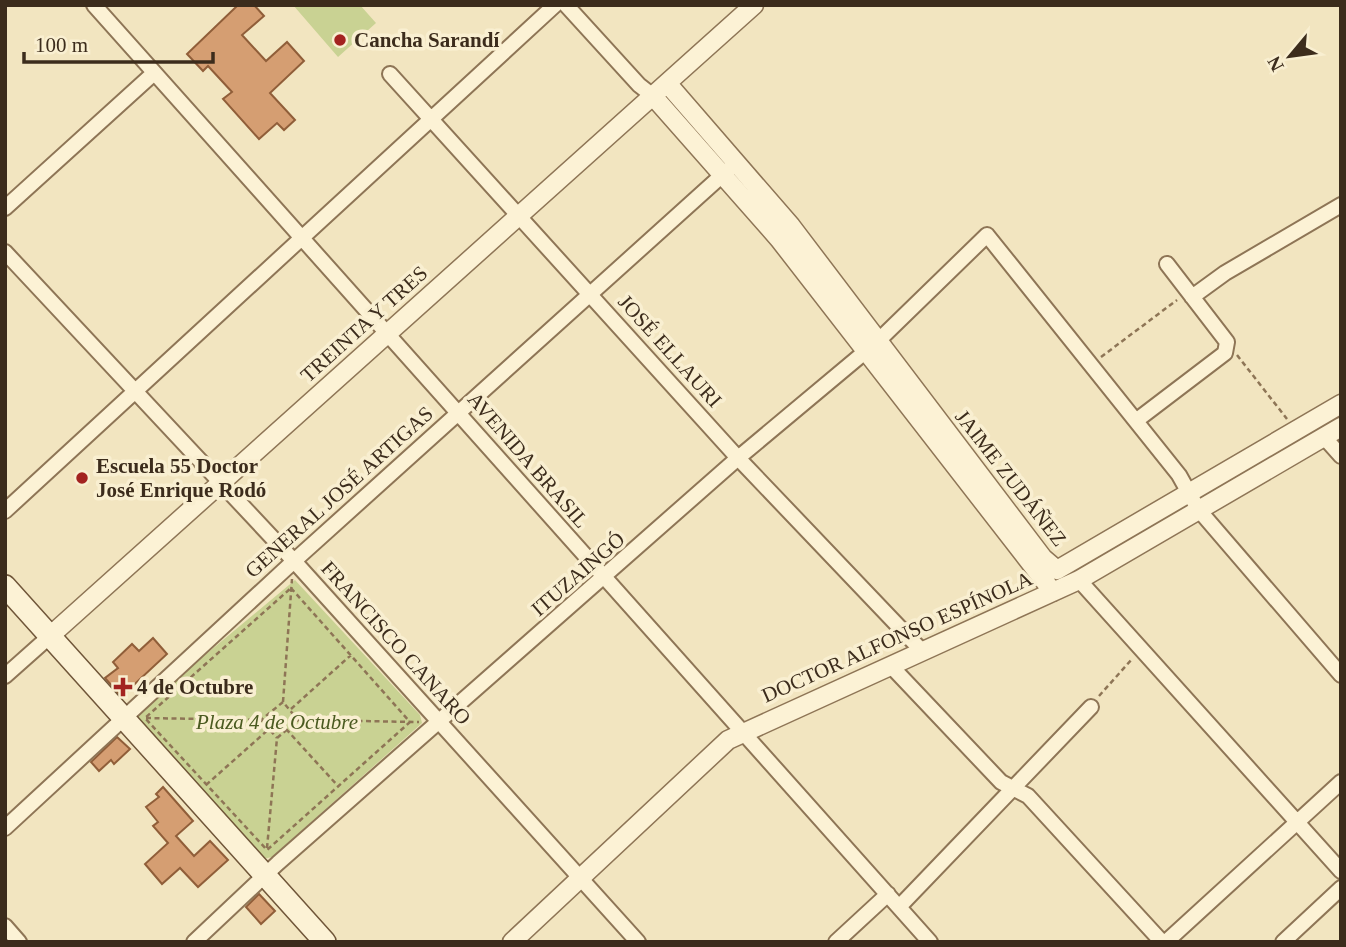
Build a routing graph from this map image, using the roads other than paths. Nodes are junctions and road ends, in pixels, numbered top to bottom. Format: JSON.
{"nodes":[{"id":1,"x":94,"y":5,"type":"edge"},
{"id":2,"x":555,"y":5,"type":"edge"},
{"id":3,"x":566,"y":5,"type":"edge"},
{"id":4,"x":754,"y":5,"type":"edge"},
{"id":5,"x":155,"y":73,"type":"junction"},
{"id":6,"x":390,"y":74,"type":"dead end"},
{"id":7,"x":667,"y":83,"type":"junction"},
{"id":8,"x":653,"y":96,"type":"junction"},
{"id":9,"x":432,"y":119,"type":"junction"},
{"id":10,"x":729,"y":170,"type":"junction"},
{"id":11,"x":1341,"y":205,"type":"edge"},
{"id":12,"x":5,"y":208,"type":"edge"},
{"id":13,"x":520,"y":215,"type":"junction"},
{"id":14,"x":302,"y":238,"type":"junction"},
{"id":15,"x":5,"y":251,"type":"edge"},
{"id":16,"x":1167,"y":264,"type":"dead end"},
{"id":17,"x":1190,"y":294,"type":"junction"},
{"id":18,"x":592,"y":296,"type":"junction"},
{"id":19,"x":387,"y":333,"type":"junction"},
{"id":20,"x":871,"y":346,"type":"junction"},
{"id":21,"x":136,"y":391,"type":"junction"},
{"id":22,"x":1341,"y":404,"type":"edge"},
{"id":23,"x":458,"y":412,"type":"junction"},
{"id":24,"x":1136,"y":420,"type":"junction"},
{"id":25,"x":1341,"y":427,"type":"edge"},
{"id":26,"x":1324,"y":437,"type":"junction"},
{"id":27,"x":1341,"y":456,"type":"edge"},
{"id":28,"x":738,"y":458,"type":"junction"},
{"id":29,"x":222,"y":484,"type":"junction"},
{"id":30,"x":1188,"y":491,"type":"junction"},
{"id":31,"x":1198,"y":509,"type":"junction"},
{"id":32,"x":5,"y":511,"type":"edge"},
{"id":33,"x":294,"y":561,"type":"junction"},
{"id":34,"x":1068,"y":572,"type":"junction"},
{"id":35,"x":605,"y":579,"type":"junction"},
{"id":36,"x":5,"y":586,"type":"edge"},
{"id":37,"x":1053,"y":592,"type":"junction"},
{"id":38,"x":50,"y":636,"type":"junction"},
{"id":39,"x":923,"y":652,"type":"junction"},
{"id":40,"x":891,"y":666,"type":"junction"},
{"id":41,"x":1341,"y":675,"type":"edge"},
{"id":42,"x":5,"y":677,"type":"edge"},
{"id":43,"x":1091,"y":707,"type":"road end"},
{"id":44,"x":121,"y":718,"type":"junction"},
{"id":45,"x":440,"y":722,"type":"junction"},
{"id":46,"x":743,"y":731,"type":"junction"},
{"id":47,"x":1341,"y":782,"type":"edge"},
{"id":48,"x":1014,"y":788,"type":"junction"},
{"id":49,"x":1296,"y":821,"type":"junction"},
{"id":50,"x":5,"y":828,"type":"edge"},
{"id":51,"x":1341,"y":871,"type":"edge"},
{"id":52,"x":264,"y":875,"type":"junction"},
{"id":53,"x":581,"y":879,"type":"junction"},
{"id":54,"x":1341,"y":888,"type":"edge"},
{"id":55,"x":888,"y":894,"type":"junction"},
{"id":56,"x":899,"y":906,"type":"junction"},
{"id":57,"x":5,"y":926,"type":"edge"},
{"id":58,"x":19,"y":942,"type":"edge"},
{"id":59,"x":194,"y":942,"type":"edge"},
{"id":60,"x":325,"y":942,"type":"edge"},
{"id":61,"x":512,"y":942,"type":"edge"},
{"id":62,"x":638,"y":942,"type":"edge"},
{"id":63,"x":836,"y":942,"type":"edge"},
{"id":64,"x":930,"y":942,"type":"edge"},
{"id":65,"x":1164,"y":942,"type":"edge"},
{"id":66,"x":1283,"y":942,"type":"edge"}],
"edges":[{"from":1,"to":5,"type":"street","name":"AVENIDA BRASIL"},
{"from":2,"to":9,"type":"street"},
{"from":3,"to":8,"type":"street","name":"JAIME ZUDÁÑEZ"},
{"from":4,"to":7,"type":"street","name":"TREINTA Y TRES"},
{"from":5,"to":12,"type":"street"},
{"from":5,"to":14,"type":"street","name":"AVENIDA BRASIL"},
{"from":6,"to":9,"type":"street","name":"JOSÉ ELLAURI"},
{"from":7,"to":8,"type":"street","name":"TREINTA Y TRES"},
{"from":7,"to":10,"type":"street","name":"JAIME ZUDÁÑEZ"},
{"from":8,"to":10,"type":"street","name":"JAIME ZUDÁÑEZ"},
{"from":8,"to":13,"type":"street","name":"TREINTA Y TRES"},
{"from":9,"to":13,"type":"street","name":"JOSÉ ELLAURI"},
{"from":9,"to":14,"type":"street"},
{"from":10,"to":18,"type":"street","name":"GENERAL JOSÉ ARTIGAS"},
{"from":10,"to":20,"type":"street","name":"JAIME ZUDÁÑEZ"},
{"from":11,"to":17,"type":"street"},
{"from":13,"to":18,"type":"street","name":"JOSÉ ELLAURI"},
{"from":13,"to":19,"type":"street","name":"TREINTA Y TRES"},
{"from":14,"to":19,"type":"street","name":"AVENIDA BRASIL"},
{"from":14,"to":21,"type":"street"},
{"from":15,"to":21,"type":"street","name":"FRANCISCO CANARO"},
{"from":16,"to":17,"type":"street"},
{"from":17,"to":24,"type":"street"},
{"from":18,"to":23,"type":"street","name":"GENERAL JOSÉ ARTIGAS"},
{"from":18,"to":28,"type":"street","name":"JOSÉ ELLAURI"},
{"from":19,"to":23,"type":"street","name":"AVENIDA BRASIL"},
{"from":19,"to":29,"type":"street","name":"TREINTA Y TRES"},
{"from":20,"to":24,"type":"street","name":"ITUZAINGÓ"},
{"from":20,"to":28,"type":"street","name":"ITUZAINGÓ"},
{"from":20,"to":34,"type":"street","name":"JAIME ZUDÁÑEZ"},
{"from":20,"to":37,"type":"street","name":"JAIME ZUDÁÑEZ"},
{"from":21,"to":29,"type":"street","name":"FRANCISCO CANARO"},
{"from":21,"to":32,"type":"street"},
{"from":22,"to":30,"type":"street","name":"DOCTOR ALFONSO ESPÍNOLA"},
{"from":23,"to":33,"type":"street","name":"GENERAL JOSÉ ARTIGAS"},
{"from":23,"to":35,"type":"street","name":"AVENIDA BRASIL"},
{"from":24,"to":30,"type":"street"},
{"from":25,"to":26,"type":"street","name":"DOCTOR ALFONSO ESPÍNOLA"},
{"from":26,"to":27,"type":"street"},
{"from":26,"to":31,"type":"street","name":"DOCTOR ALFONSO ESPÍNOLA"},
{"from":28,"to":35,"type":"street","name":"ITUZAINGÓ"},
{"from":28,"to":39,"type":"street","name":"JOSÉ ELLAURI"},
{"from":29,"to":33,"type":"street","name":"FRANCISCO CANARO"},
{"from":29,"to":38,"type":"street","name":"TREINTA Y TRES"},
{"from":30,"to":31,"type":"street"},
{"from":30,"to":34,"type":"street","name":"DOCTOR ALFONSO ESPÍNOLA"},
{"from":31,"to":34,"type":"street","name":"DOCTOR ALFONSO ESPÍNOLA"},
{"from":31,"to":41,"type":"street"},
{"from":33,"to":44,"type":"street","name":"GENERAL JOSÉ ARTIGAS"},
{"from":33,"to":45,"type":"street","name":"FRANCISCO CANARO"},
{"from":34,"to":37,"type":"street","name":"DOCTOR ALFONSO ESPÍNOLA"},
{"from":34,"to":49,"type":"street","name":"JAIME ZUDÁÑEZ"},
{"from":35,"to":45,"type":"street","name":"ITUZAINGÓ"},
{"from":35,"to":46,"type":"street","name":"AVENIDA BRASIL"},
{"from":36,"to":38,"type":"main road"},
{"from":37,"to":39,"type":"street","name":"DOCTOR ALFONSO ESPÍNOLA"},
{"from":38,"to":42,"type":"street","name":"TREINTA Y TRES"},
{"from":38,"to":44,"type":"main road"},
{"from":39,"to":40,"type":"street","name":"DOCTOR ALFONSO ESPÍNOLA"},
{"from":40,"to":46,"type":"street","name":"DOCTOR ALFONSO ESPÍNOLA"},
{"from":40,"to":48,"type":"street"},
{"from":43,"to":48,"type":"street"},
{"from":44,"to":50,"type":"street","name":"GENERAL JOSÉ ARTIGAS"},
{"from":44,"to":52,"type":"main road"},
{"from":45,"to":52,"type":"street","name":"ITUZAINGÓ"},
{"from":45,"to":53,"type":"street","name":"FRANCISCO CANARO"},
{"from":46,"to":53,"type":"street","name":"DOCTOR ALFONSO ESPÍNOLA"},
{"from":46,"to":55,"type":"street","name":"AVENIDA BRASIL"},
{"from":47,"to":49,"type":"street"},
{"from":48,"to":56,"type":"street"},
{"from":48,"to":65,"type":"street"},
{"from":49,"to":51,"type":"street","name":"JAIME ZUDÁÑEZ"},
{"from":49,"to":65,"type":"street"},
{"from":52,"to":59,"type":"street","name":"ITUZAINGÓ"},
{"from":52,"to":60,"type":"main road"},
{"from":53,"to":61,"type":"street","name":"DOCTOR ALFONSO ESPÍNOLA"},
{"from":53,"to":62,"type":"street","name":"FRANCISCO CANARO"},
{"from":54,"to":66,"type":"street"},
{"from":55,"to":56,"type":"street","name":"AVENIDA BRASIL"},
{"from":55,"to":63,"type":"street"},
{"from":56,"to":64,"type":"street","name":"AVENIDA BRASIL"},
{"from":57,"to":58,"type":"street"}]}
